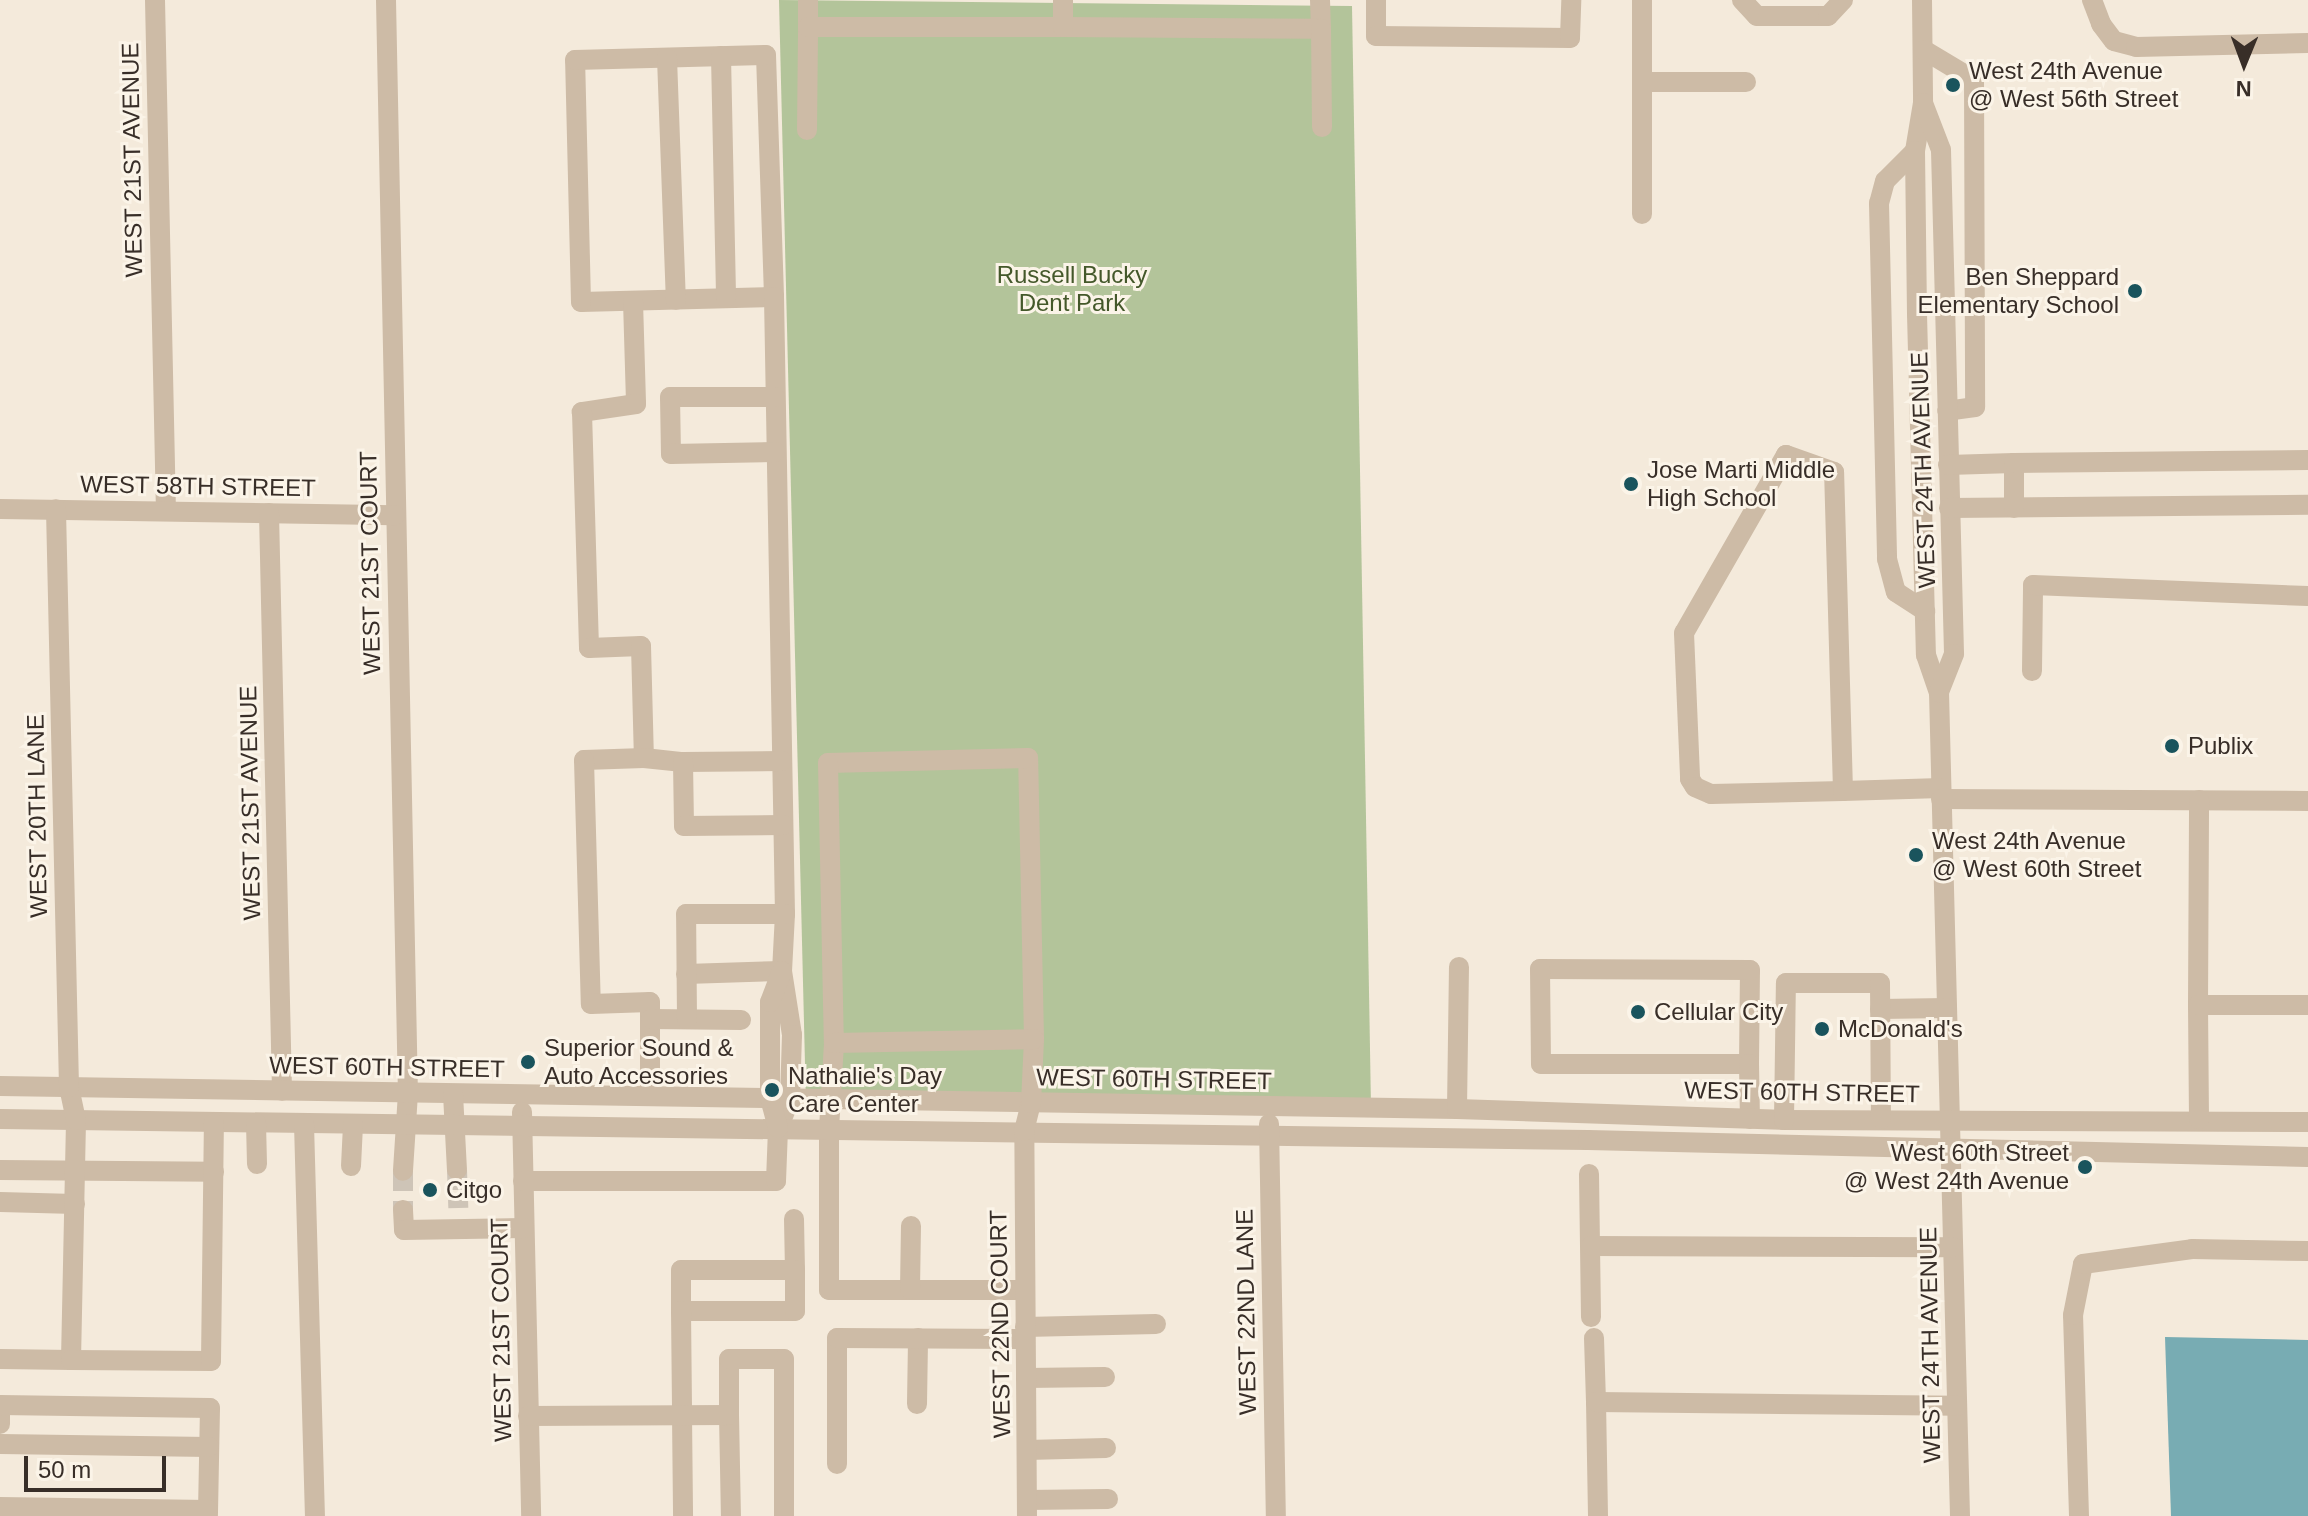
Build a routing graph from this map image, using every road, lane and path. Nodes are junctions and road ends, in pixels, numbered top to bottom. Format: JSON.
{"nodes":[{"id":1,"x":155,"y":0,"type":"edge"},
{"id":2,"x":386,"y":0,"type":"edge"},
{"id":3,"x":808,"y":0,"type":"edge"},
{"id":4,"x":1063,"y":0,"type":"edge"},
{"id":5,"x":1320,"y":0,"type":"edge"},
{"id":6,"x":1376,"y":0,"type":"edge"},
{"id":7,"x":1571,"y":0,"type":"edge"},
{"id":8,"x":1642,"y":0,"type":"edge"},
{"id":9,"x":1742,"y":0,"type":"edge"},
{"id":10,"x":1843,"y":0,"type":"edge"},
{"id":11,"x":1922,"y":0,"type":"edge"},
{"id":12,"x":2092,"y":0,"type":"edge"},
{"id":13,"x":808,"y":27,"type":"junction"},
{"id":14,"x":1063,"y":27,"type":"junction"},
{"id":15,"x":1321,"y":29,"type":"junction"},
{"id":16,"x":2308,"y":43,"type":"edge"},
{"id":17,"x":1924,"y":50,"type":"junction"},
{"id":18,"x":721,"y":56,"type":"junction"},
{"id":19,"x":667,"y":58,"type":"junction"},
{"id":20,"x":1642,"y":82,"type":"junction"},
{"id":21,"x":1746,"y":82,"type":"dead end"},
{"id":22,"x":1923,"y":103,"type":"junction"},
{"id":23,"x":1322,"y":127,"type":"dead end"},
{"id":24,"x":807,"y":130,"type":"dead end"},
{"id":25,"x":1915,"y":151,"type":"junction"},
{"id":26,"x":1642,"y":214,"type":"dead end"},
{"id":27,"x":774,"y":297,"type":"junction"},
{"id":28,"x":726,"y":298,"type":"junction"},
{"id":29,"x":676,"y":300,"type":"junction"},
{"id":30,"x":633,"y":301,"type":"junction"},
{"id":31,"x":670,"y":397,"type":"junction"},
{"id":32,"x":775,"y":397,"type":"junction"},
{"id":33,"x":636,"y":404,"type":"junction"},
{"id":34,"x":1947,"y":411,"type":"junction"},
{"id":35,"x":775,"y":452,"type":"junction"},
{"id":36,"x":2308,"y":460,"type":"edge"},
{"id":37,"x":2014,"y":463,"type":"junction"},
{"id":38,"x":1948,"y":465,"type":"junction"},
{"id":39,"x":2308,"y":505,"type":"edge"},
{"id":40,"x":1949,"y":508,"type":"junction"},
{"id":41,"x":2014,"y":508,"type":"junction"},
{"id":42,"x":0,"y":509,"type":"edge"},
{"id":43,"x":56,"y":509,"type":"junction"},
{"id":44,"x":166,"y":511,"type":"junction"},
{"id":45,"x":269,"y":513,"type":"junction"},
{"id":46,"x":395,"y":515,"type":"junction"},
{"id":47,"x":2308,"y":596,"type":"edge"},
{"id":48,"x":1925,"y":611,"type":"junction"},
{"id":49,"x":2032,"y":671,"type":"dead end"},
{"id":50,"x":1939,"y":692,"type":"junction"},
{"id":51,"x":644,"y":758,"type":"junction"},
{"id":52,"x":782,"y":761,"type":"junction"},
{"id":53,"x":683,"y":762,"type":"junction"},
{"id":54,"x":1843,"y":791,"type":"junction"},
{"id":55,"x":1941,"y":793,"type":"junction"},
{"id":56,"x":2199,"y":800,"type":"junction"},
{"id":57,"x":2308,"y":801,"type":"edge"},
{"id":58,"x":783,"y":825,"type":"junction"},
{"id":59,"x":785,"y":914,"type":"junction"},
{"id":60,"x":1459,"y":967,"type":"dead end"},
{"id":61,"x":782,"y":971,"type":"junction"},
{"id":62,"x":686,"y":974,"type":"junction"},
{"id":63,"x":2198,"y":1005,"type":"junction"},
{"id":64,"x":2308,"y":1005,"type":"edge"},
{"id":65,"x":1947,"y":1008,"type":"junction"},
{"id":66,"x":1880,"y":1009,"type":"junction"},
{"id":67,"x":651,"y":1019,"type":"junction"},
{"id":68,"x":687,"y":1019,"type":"junction"},
{"id":69,"x":741,"y":1020,"type":"dead end"},
{"id":70,"x":1034,"y":1039,"type":"junction"},
{"id":71,"x":834,"y":1043,"type":"junction"},
{"id":72,"x":1749,"y":1064,"type":"junction"},
{"id":73,"x":0,"y":1086,"type":"edge"},
{"id":74,"x":69,"y":1087,"type":"junction"},
{"id":75,"x":282,"y":1091,"type":"junction"},
{"id":76,"x":408,"y":1093,"type":"junction"},
{"id":77,"x":453,"y":1094,"type":"junction"},
{"id":78,"x":650,"y":1094,"type":"junction"},
{"id":79,"x":520,"y":1095,"type":"junction"},
{"id":80,"x":780,"y":1098,"type":"junction"},
{"id":81,"x":830,"y":1099,"type":"junction"},
{"id":82,"x":1031,"y":1103,"type":"junction"},
{"id":83,"x":1269,"y":1107,"type":"junction"},
{"id":84,"x":1457,"y":1109,"type":"junction"},
{"id":85,"x":1534,"y":1111,"type":"junction"},
{"id":86,"x":0,"y":1119,"type":"edge"},
{"id":87,"x":1750,"y":1119,"type":"junction"},
{"id":88,"x":1881,"y":1119,"type":"junction"},
{"id":89,"x":1950,"y":1119,"type":"junction"},
{"id":90,"x":2199,"y":1119,"type":"junction"},
{"id":91,"x":76,"y":1120,"type":"junction"},
{"id":92,"x":1784,"y":1120,"type":"junction"},
{"id":93,"x":2308,"y":1122,"type":"edge"},
{"id":94,"x":214,"y":1123,"type":"junction"},
{"id":95,"x":256,"y":1123,"type":"junction"},
{"id":96,"x":304,"y":1124,"type":"junction"},
{"id":97,"x":353,"y":1125,"type":"junction"},
{"id":98,"x":405,"y":1125,"type":"junction"},
{"id":99,"x":453,"y":1126,"type":"junction"},
{"id":100,"x":523,"y":1126,"type":"junction"},
{"id":101,"x":778,"y":1128,"type":"junction"},
{"id":102,"x":829,"y":1130,"type":"junction"},
{"id":103,"x":1024,"y":1131,"type":"junction"},
{"id":104,"x":1268,"y":1136,"type":"junction"},
{"id":105,"x":1490,"y":1138,"type":"junction"},
{"id":106,"x":1951,"y":1148,"type":"junction"},
{"id":107,"x":2308,"y":1157,"type":"edge"},
{"id":108,"x":257,"y":1164,"type":"dead end"},
{"id":109,"x":351,"y":1166,"type":"dead end"},
{"id":110,"x":0,"y":1170,"type":"edge"},
{"id":111,"x":457,"y":1170,"type":"tunnel mouth"},
{"id":112,"x":76,"y":1171,"type":"junction"},
{"id":113,"x":403,"y":1171,"type":"tunnel mouth"},
{"id":114,"x":214,"y":1172,"type":"junction"},
{"id":115,"x":1589,"y":1174,"type":"dead end"},
{"id":116,"x":523,"y":1181,"type":"junction"},
{"id":117,"x":0,"y":1202,"type":"edge"},
{"id":118,"x":75,"y":1204,"type":"junction"},
{"id":119,"x":458,"y":1208,"type":"tunnel mouth"},
{"id":120,"x":403,"y":1210,"type":"dead end"},
{"id":121,"x":794,"y":1219,"type":"dead end"},
{"id":122,"x":911,"y":1226,"type":"dead end"},
{"id":123,"x":524,"y":1228,"type":"junction"},
{"id":124,"x":458,"y":1230,"type":"junction"},
{"id":125,"x":1591,"y":1246,"type":"junction"},
{"id":126,"x":1953,"y":1247,"type":"junction"},
{"id":127,"x":2308,"y":1251,"type":"edge"},
{"id":128,"x":795,"y":1270,"type":"junction"},
{"id":129,"x":910,"y":1289,"type":"junction"},
{"id":130,"x":1025,"y":1290,"type":"junction"},
{"id":131,"x":681,"y":1311,"type":"junction"},
{"id":132,"x":1156,"y":1324,"type":"dead end"},
{"id":133,"x":1025,"y":1333,"type":"junction"},
{"id":134,"x":918,"y":1338,"type":"junction"},
{"id":135,"x":0,"y":1359,"type":"edge"},
{"id":136,"x":71,"y":1360,"type":"junction"},
{"id":137,"x":1105,"y":1377,"type":"dead end"},
{"id":138,"x":1026,"y":1378,"type":"junction"},
{"id":139,"x":1596,"y":1402,"type":"junction"},
{"id":140,"x":917,"y":1404,"type":"dead end"},
{"id":141,"x":1957,"y":1406,"type":"junction"},
{"id":142,"x":682,"y":1415,"type":"junction"},
{"id":143,"x":729,"y":1415,"type":"junction"},
{"id":144,"x":528,"y":1416,"type":"junction"},
{"id":145,"x":0,"y":1424,"type":"edge"},
{"id":146,"x":0,"y":1430,"type":"edge"},
{"id":147,"x":0,"y":1444,"type":"edge"},
{"id":148,"x":209,"y":1447,"type":"junction"},
{"id":149,"x":1106,"y":1448,"type":"dead end"},
{"id":150,"x":1027,"y":1450,"type":"junction"},
{"id":151,"x":837,"y":1464,"type":"dead end"},
{"id":152,"x":1108,"y":1499,"type":"dead end"},
{"id":153,"x":0,"y":1507,"type":"edge"},
{"id":154,"x":1027,"y":1508,"type":"edge"},
{"id":155,"x":208,"y":1513,"type":"edge"},
{"id":156,"x":315,"y":1516,"type":"edge"},
{"id":157,"x":531,"y":1516,"type":"edge"},
{"id":158,"x":683,"y":1516,"type":"edge"},
{"id":159,"x":731,"y":1516,"type":"edge"},
{"id":160,"x":784,"y":1516,"type":"edge"},
{"id":161,"x":1276,"y":1516,"type":"edge"},
{"id":162,"x":1598,"y":1516,"type":"edge"},
{"id":163,"x":1960,"y":1516,"type":"edge"},
{"id":164,"x":2079,"y":1516,"type":"edge"}],
"edges":[{"from":1,"to":44,"type":"street","name":"WEST 21ST AVENUE"},
{"from":2,"to":46,"type":"street","name":"WEST 21ST COURT"},
{"from":3,"to":13,"type":"street"},
{"from":4,"to":14,"type":"street"},
{"from":5,"to":15,"type":"street"},
{"from":6,"to":7,"type":"street"},
{"from":8,"to":20,"type":"street"},
{"from":9,"to":10,"type":"street"},
{"from":11,"to":17,"type":"street","name":"WEST 24TH AVENUE"},
{"from":12,"to":16,"type":"street"},
{"from":13,"to":14,"type":"street"},
{"from":13,"to":24,"type":"street"},
{"from":14,"to":15,"type":"street"},
{"from":15,"to":23,"type":"street"},
{"from":17,"to":22,"type":"street","name":"WEST 24TH AVENUE"},
{"from":17,"to":34,"type":"street"},
{"from":18,"to":19,"type":"street"},
{"from":18,"to":27,"type":"street"},
{"from":18,"to":28,"type":"street"},
{"from":19,"to":29,"type":"street"},
{"from":19,"to":30,"type":"street"},
{"from":20,"to":21,"type":"street"},
{"from":20,"to":26,"type":"street"},
{"from":22,"to":25,"type":"street","name":"WEST 24TH AVENUE"},
{"from":22,"to":34,"type":"street","name":"WEST 24TH AVENUE"},
{"from":25,"to":48,"type":"street","name":"WEST 24TH AVENUE"},
{"from":25,"to":48,"type":"street"},
{"from":27,"to":28,"type":"street"},
{"from":27,"to":32,"type":"street"},
{"from":28,"to":29,"type":"street"},
{"from":29,"to":30,"type":"street"},
{"from":30,"to":33,"type":"street"},
{"from":31,"to":32,"type":"street"},
{"from":31,"to":33,"type":"street"},
{"from":31,"to":35,"type":"street"},
{"from":32,"to":35,"type":"street"},
{"from":33,"to":51,"type":"street"},
{"from":34,"to":38,"type":"street","name":"WEST 24TH AVENUE"},
{"from":35,"to":52,"type":"street"},
{"from":36,"to":37,"type":"street"},
{"from":37,"to":38,"type":"street"},
{"from":37,"to":41,"type":"street"},
{"from":38,"to":40,"type":"street","name":"WEST 24TH AVENUE"},
{"from":39,"to":41,"type":"street"},
{"from":40,"to":41,"type":"street"},
{"from":40,"to":50,"type":"street","name":"WEST 24TH AVENUE"},
{"from":42,"to":43,"type":"street","name":"WEST 58TH STREET"},
{"from":43,"to":44,"type":"street","name":"WEST 58TH STREET"},
{"from":43,"to":74,"type":"street","name":"WEST 20TH LANE"},
{"from":44,"to":45,"type":"street","name":"WEST 58TH STREET"},
{"from":45,"to":46,"type":"street","name":"WEST 58TH STREET"},
{"from":45,"to":75,"type":"street","name":"WEST 21ST AVENUE"},
{"from":46,"to":76,"type":"street","name":"WEST 21ST COURT"},
{"from":47,"to":49,"type":"street"},
{"from":48,"to":50,"type":"street","name":"WEST 24TH AVENUE"},
{"from":50,"to":55,"type":"street","name":"WEST 24TH AVENUE"},
{"from":51,"to":53,"type":"street"},
{"from":51,"to":67,"type":"street"},
{"from":52,"to":53,"type":"street"},
{"from":52,"to":58,"type":"street"},
{"from":53,"to":58,"type":"street"},
{"from":54,"to":54,"type":"street"},
{"from":54,"to":55,"type":"street"},
{"from":55,"to":56,"type":"street"},
{"from":55,"to":65,"type":"street","name":"WEST 24TH AVENUE"},
{"from":56,"to":57,"type":"street"},
{"from":56,"to":63,"type":"street"},
{"from":58,"to":59,"type":"street"},
{"from":59,"to":61,"type":"street"},
{"from":59,"to":62,"type":"street"},
{"from":60,"to":84,"type":"street"},
{"from":61,"to":62,"type":"street"},
{"from":61,"to":80,"type":"street"},
{"from":62,"to":68,"type":"street"},
{"from":63,"to":64,"type":"street"},
{"from":63,"to":90,"type":"street"},
{"from":65,"to":66,"type":"street"},
{"from":65,"to":89,"type":"street","name":"WEST 24TH AVENUE"},
{"from":66,"to":88,"type":"street"},
{"from":66,"to":92,"type":"street"},
{"from":67,"to":68,"type":"street"},
{"from":67,"to":78,"type":"street"},
{"from":68,"to":69,"type":"street"},
{"from":70,"to":71,"type":"street"},
{"from":70,"to":71,"type":"street","name":"WEST 22ND COURT"},
{"from":70,"to":82,"type":"street","name":"WEST 22ND COURT"},
{"from":71,"to":81,"type":"street"},
{"from":72,"to":72,"type":"street"},
{"from":72,"to":87,"type":"street"},
{"from":73,"to":74,"type":"street","name":"WEST 60TH STREET"},
{"from":74,"to":75,"type":"street","name":"WEST 60TH STREET"},
{"from":74,"to":91,"type":"street","name":"WEST 20TH LANE"},
{"from":75,"to":76,"type":"street","name":"WEST 60TH STREET"},
{"from":76,"to":77,"type":"street","name":"WEST 60TH STREET"},
{"from":76,"to":98,"type":"street","name":"WEST 21ST COURT"},
{"from":77,"to":79,"type":"street","name":"WEST 60TH STREET"},
{"from":77,"to":99,"type":"street"},
{"from":78,"to":79,"type":"street","name":"WEST 60TH STREET"},
{"from":78,"to":80,"type":"street","name":"WEST 60TH STREET"},
{"from":79,"to":100,"type":"street","name":"WEST 21ST COURT"},
{"from":80,"to":81,"type":"street","name":"WEST 60TH STREET"},
{"from":80,"to":101,"type":"street"},
{"from":81,"to":82,"type":"street","name":"WEST 60TH STREET"},
{"from":81,"to":102,"type":"street"},
{"from":82,"to":83,"type":"street","name":"WEST 60TH STREET"},
{"from":82,"to":103,"type":"street","name":"WEST 22ND COURT"},
{"from":83,"to":84,"type":"street","name":"WEST 60TH STREET"},
{"from":83,"to":104,"type":"street","name":"WEST 22ND LANE"},
{"from":84,"to":85,"type":"street","name":"WEST 60TH STREET"},
{"from":85,"to":87,"type":"street","name":"WEST 60TH STREET"},
{"from":85,"to":105,"type":"street"},
{"from":86,"to":91,"type":"street"},
{"from":87,"to":92,"type":"street","name":"WEST 60TH STREET"},
{"from":88,"to":89,"type":"street","name":"WEST 60TH STREET"},
{"from":88,"to":92,"type":"street","name":"WEST 60TH STREET"},
{"from":89,"to":90,"type":"street","name":"WEST 60TH STREET"},
{"from":89,"to":106,"type":"street","name":"WEST 24TH AVENUE"},
{"from":90,"to":93,"type":"street","name":"WEST 60TH STREET"},
{"from":91,"to":94,"type":"street"},
{"from":91,"to":112,"type":"street","name":"WEST 20TH LANE"},
{"from":94,"to":95,"type":"street"},
{"from":94,"to":114,"type":"street"},
{"from":95,"to":96,"type":"street"},
{"from":95,"to":108,"type":"street"},
{"from":96,"to":97,"type":"street"},
{"from":96,"to":156,"type":"street"},
{"from":97,"to":98,"type":"street"},
{"from":97,"to":109,"type":"street"},
{"from":98,"to":99,"type":"street"},
{"from":98,"to":113,"type":"street","name":"WEST 21ST COURT"},
{"from":99,"to":100,"type":"street"},
{"from":99,"to":111,"type":"street"},
{"from":100,"to":101,"type":"street"},
{"from":100,"to":116,"type":"street","name":"WEST 21ST COURT"},
{"from":101,"to":102,"type":"street"},
{"from":101,"to":116,"type":"street"},
{"from":102,"to":103,"type":"street"},
{"from":102,"to":129,"type":"street"},
{"from":103,"to":104,"type":"street"},
{"from":103,"to":130,"type":"street","name":"WEST 22ND COURT"},
{"from":104,"to":105,"type":"street"},
{"from":104,"to":161,"type":"street","name":"WEST 22ND LANE"},
{"from":105,"to":106,"type":"street"},
{"from":106,"to":107,"type":"street"},
{"from":106,"to":126,"type":"street","name":"WEST 24TH AVENUE"},
{"from":110,"to":112,"type":"street"},
{"from":112,"to":114,"type":"street"},
{"from":112,"to":118,"type":"street","name":"WEST 20TH LANE"},
{"from":114,"to":136,"type":"street"},
{"from":115,"to":125,"type":"street"},
{"from":116,"to":123,"type":"street","name":"WEST 21ST COURT"},
{"from":117,"to":118,"type":"street"},
{"from":118,"to":136,"type":"street","name":"WEST 20TH LANE"},
{"from":119,"to":124,"type":"street"},
{"from":120,"to":124,"type":"street"},
{"from":121,"to":128,"type":"street"},
{"from":122,"to":129,"type":"street"},
{"from":123,"to":124,"type":"street"},
{"from":123,"to":144,"type":"street","name":"WEST 21ST COURT"},
{"from":125,"to":126,"type":"street"},
{"from":125,"to":139,"type":"street"},
{"from":126,"to":141,"type":"street","name":"WEST 24TH AVENUE"},
{"from":127,"to":164,"type":"street"},
{"from":128,"to":131,"type":"street"},
{"from":128,"to":131,"type":"street"},
{"from":129,"to":130,"type":"street"},
{"from":130,"to":133,"type":"street","name":"WEST 22ND COURT"},
{"from":131,"to":142,"type":"street"},
{"from":132,"to":133,"type":"street"},
{"from":133,"to":134,"type":"street"},
{"from":133,"to":138,"type":"street","name":"WEST 22ND COURT"},
{"from":134,"to":140,"type":"street"},
{"from":134,"to":151,"type":"street"},
{"from":135,"to":136,"type":"street"},
{"from":137,"to":138,"type":"street"},
{"from":138,"to":150,"type":"street","name":"WEST 22ND COURT"},
{"from":139,"to":141,"type":"street"},
{"from":139,"to":162,"type":"street"},
{"from":141,"to":163,"type":"street","name":"WEST 24TH AVENUE"},
{"from":142,"to":143,"type":"street"},
{"from":142,"to":144,"type":"street"},
{"from":142,"to":158,"type":"street"},
{"from":143,"to":159,"type":"street"},
{"from":143,"to":160,"type":"street"},
{"from":144,"to":157,"type":"street","name":"WEST 21ST COURT"},
{"from":145,"to":146,"type":"street"},
{"from":145,"to":148,"type":"street"},
{"from":147,"to":148,"type":"street"},
{"from":148,"to":155,"type":"street"},
{"from":149,"to":150,"type":"street"},
{"from":150,"to":154,"type":"street","name":"WEST 22ND COURT"},
{"from":152,"to":154,"type":"street"},
{"from":153,"to":155,"type":"street"}]}
